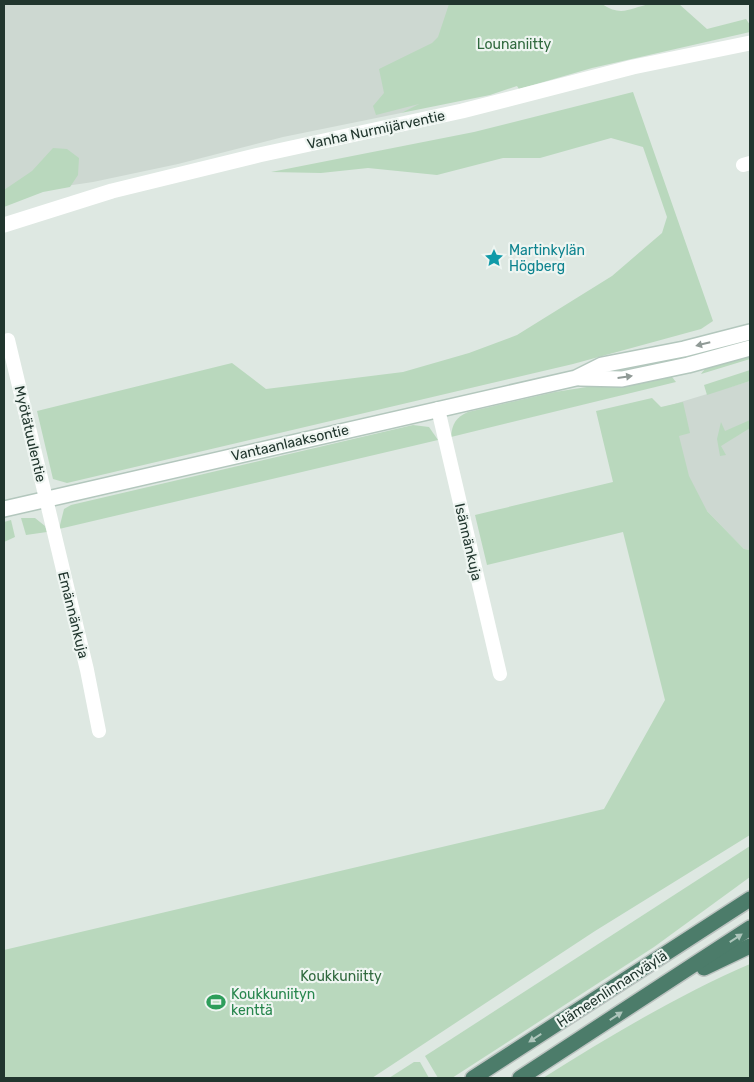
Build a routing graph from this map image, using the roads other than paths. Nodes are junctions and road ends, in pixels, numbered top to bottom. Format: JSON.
{"nodes":[{"id":1,"x":750,"y":43,"type":"edge"},
{"id":2,"x":4,"y":225,"type":"edge"},
{"id":3,"x":750,"y":332,"type":"edge"},
{"id":4,"x":8,"y":340,"type":"dead end"},
{"id":5,"x":750,"y":348,"type":"edge"},
{"id":6,"x":576,"y":378,"type":"junction"},
{"id":7,"x":438,"y":409,"type":"junction"},
{"id":8,"x":45,"y":499,"type":"junction"},
{"id":9,"x":4,"y":509,"type":"edge"},
{"id":10,"x":500,"y":674,"type":"dead end"},
{"id":11,"x":99,"y":731,"type":"dead end"},
{"id":12,"x":750,"y":899,"type":"edge"},
{"id":13,"x":750,"y":928,"type":"edge"},
{"id":14,"x":750,"y":946,"type":"edge"},
{"id":15,"x":651,"y":994,"type":"junction"},
{"id":16,"x":473,"y":1078,"type":"edge"},
{"id":17,"x":520,"y":1078,"type":"edge"}],
"edges":[{"from":1,"to":2,"type":"main road","name":"Vanha Nurmijärventie"},
{"from":3,"to":6,"type":"main road","name":"Vantaanlaaksontie","one_way":true},
{"from":4,"to":8,"type":"street","name":"Myötätuulentie"},
{"from":6,"to":5,"type":"main road","name":"Vantaanlaaksontie","one_way":true},
{"from":6,"to":7,"type":"main road","name":"Vantaanlaaksontie"},
{"from":7,"to":8,"type":"main road","name":"Vantaanlaaksontie"},
{"from":7,"to":10,"type":"street","name":"Isännänkuja"},
{"from":8,"to":9,"type":"main road","name":"Vantaanlaaksontie"},
{"from":8,"to":11,"type":"street","name":"Emännänkuja"},
{"from":12,"to":16,"type":"highway","name":"Hämeenlinnanväylä","one_way":true},
{"from":15,"to":13,"type":"highway","name":"Hämeenlinnanväylä","one_way":true},
{"from":14,"to":15,"type":"highway"},
{"from":17,"to":15,"type":"highway","name":"Hämeenlinnanväylä","one_way":true}]}
